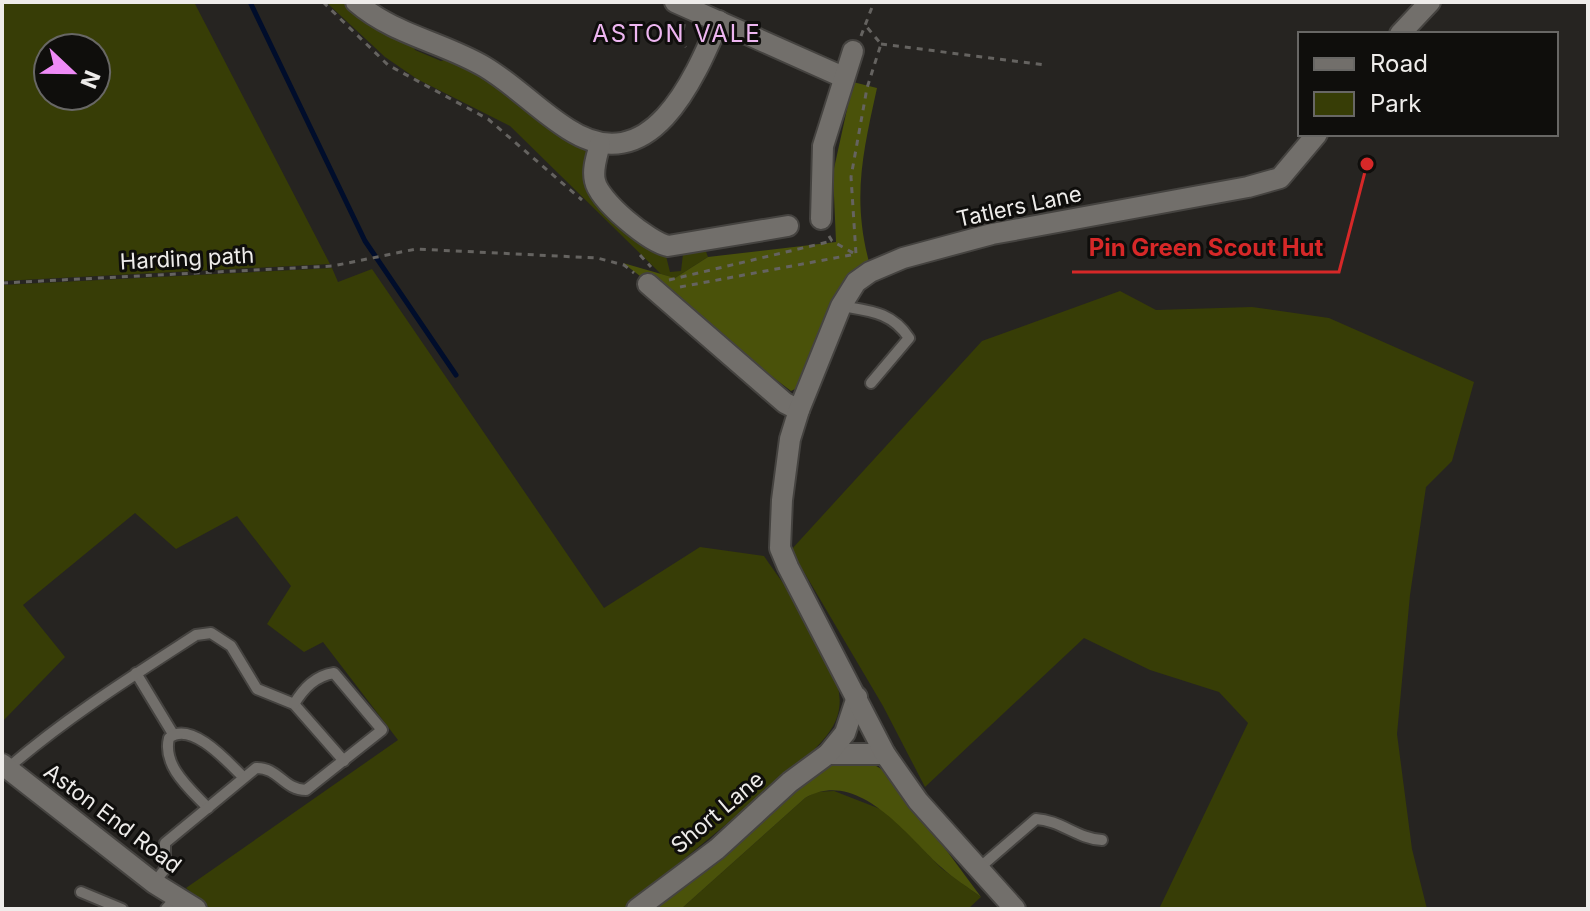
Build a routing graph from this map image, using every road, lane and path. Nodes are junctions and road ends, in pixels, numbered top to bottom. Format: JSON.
{"nodes":[{"id":1,"x":323,"y":2,"type":"edge"},
{"id":2,"x":356,"y":2,"type":"edge"},
{"id":3,"x":874,"y":2,"type":"edge"},
{"id":4,"x":1430,"y":2,"type":"edge"},
{"id":5,"x":677,"y":3,"type":"edge"},
{"id":6,"x":719,"y":21,"type":"junction"},
{"id":7,"x":1402,"y":32,"type":"edge"},
{"id":8,"x":881,"y":44,"type":"dead end"},
{"id":9,"x":853,"y":51,"type":"joint"},
{"id":10,"x":1045,"y":65,"type":"dead end"},
{"id":11,"x":697,"y":72,"type":"junction"},
{"id":12,"x":843,"y":77,"type":"junction"},
{"id":13,"x":1315,"y":136,"type":"edge"},
{"id":14,"x":600,"y":144,"type":"junction"},
{"id":15,"x":584,"y":202,"type":"dead end"},
{"id":16,"x":821,"y":219,"type":"joint"},
{"id":17,"x":788,"y":226,"type":"dead end"},
{"id":18,"x":832,"y":241,"type":"junction"},
{"id":19,"x":635,"y":248,"type":"dead end"},
{"id":20,"x":856,"y":254,"type":"dead end"},
{"id":21,"x":624,"y":265,"type":"dead end"},
{"id":22,"x":655,"y":278,"type":"junction"},
{"id":23,"x":2,"y":283,"type":"edge"},
{"id":24,"x":841,"y":306,"type":"junction"},
{"id":25,"x":871,"y":383,"type":"dead end"},
{"id":26,"x":799,"y":410,"type":"junction"},
{"id":27,"x":136,"y":673,"type":"junction"},
{"id":28,"x":857,"y":697,"type":"junction"},
{"id":29,"x":294,"y":704,"type":"junction"},
{"id":30,"x":173,"y":734,"type":"junction"},
{"id":31,"x":828,"y":754,"type":"junction"},
{"id":32,"x":885,"y":754,"type":"junction"},
{"id":33,"x":344,"y":761,"type":"junction"},
{"id":34,"x":5,"y":766,"type":"edge"},
{"id":35,"x":243,"y":777,"type":"junction"},
{"id":36,"x":208,"y":808,"type":"junction"},
{"id":37,"x":1102,"y":840,"type":"dead end"},
{"id":38,"x":978,"y":869,"type":"junction"},
{"id":39,"x":154,"y":883,"type":"junction"},
{"id":40,"x":81,"y":892,"type":"dead end"},
{"id":41,"x":171,"y":903,"type":"edge"},
{"id":42,"x":122,"y":909,"type":"edge"},
{"id":43,"x":196,"y":909,"type":"edge"},
{"id":44,"x":637,"y":909,"type":"edge"},
{"id":45,"x":1015,"y":909,"type":"edge"}],
"edges":[{"from":1,"to":15,"type":"path"},
{"from":2,"to":14,"type":"street"},
{"from":3,"to":9,"type":"path"},
{"from":4,"to":7,"type":"street"},
{"from":5,"to":6,"type":"street"},
{"from":5,"to":11,"type":"path"},
{"from":6,"to":11,"type":"street"},
{"from":6,"to":12,"type":"street"},
{"from":8,"to":10,"type":"path"},
{"from":9,"to":12,"type":"street"},
{"from":11,"to":14,"type":"street"},
{"from":12,"to":16,"type":"street"},
{"from":13,"to":24,"type":"street","name":"Tatlers Lane"},
{"from":14,"to":17,"type":"street"},
{"from":16,"to":18,"type":"path"},
{"from":18,"to":20,"type":"path"},
{"from":18,"to":22,"type":"path"},
{"from":19,"to":22,"type":"path"},
{"from":21,"to":23,"type":"path","name":"Harding path"},
{"from":22,"to":26,"type":"street"},
{"from":24,"to":25,"type":"lane"},
{"from":24,"to":26,"type":"street","name":"Tatlers Lane"},
{"from":26,"to":28,"type":"street","name":"Tatlers Lane"},
{"from":27,"to":29,"type":"lane"},
{"from":27,"to":30,"type":"lane"},
{"from":27,"to":34,"type":"lane"},
{"from":28,"to":31,"type":"street","name":"Short Lane"},
{"from":28,"to":32,"type":"street","name":"Tatlers Lane"},
{"from":29,"to":33,"type":"lane"},
{"from":29,"to":33,"type":"lane"},
{"from":30,"to":35,"type":"lane"},
{"from":30,"to":36,"type":"lane"},
{"from":31,"to":32,"type":"street"},
{"from":31,"to":44,"type":"street","name":"Short Lane"},
{"from":32,"to":38,"type":"street","name":"Tatlers Lane"},
{"from":33,"to":35,"type":"lane"},
{"from":34,"to":39,"type":"street","name":"Aston End Road"},
{"from":35,"to":36,"type":"lane"},
{"from":36,"to":39,"type":"lane"},
{"from":37,"to":38,"type":"lane"},
{"from":38,"to":45,"type":"street","name":"Tatlers Lane"},
{"from":39,"to":41,"type":"street","name":"Aston End Road"},
{"from":40,"to":42,"type":"lane"},
{"from":41,"to":43,"type":"street","name":"Aston End Road"}]}
